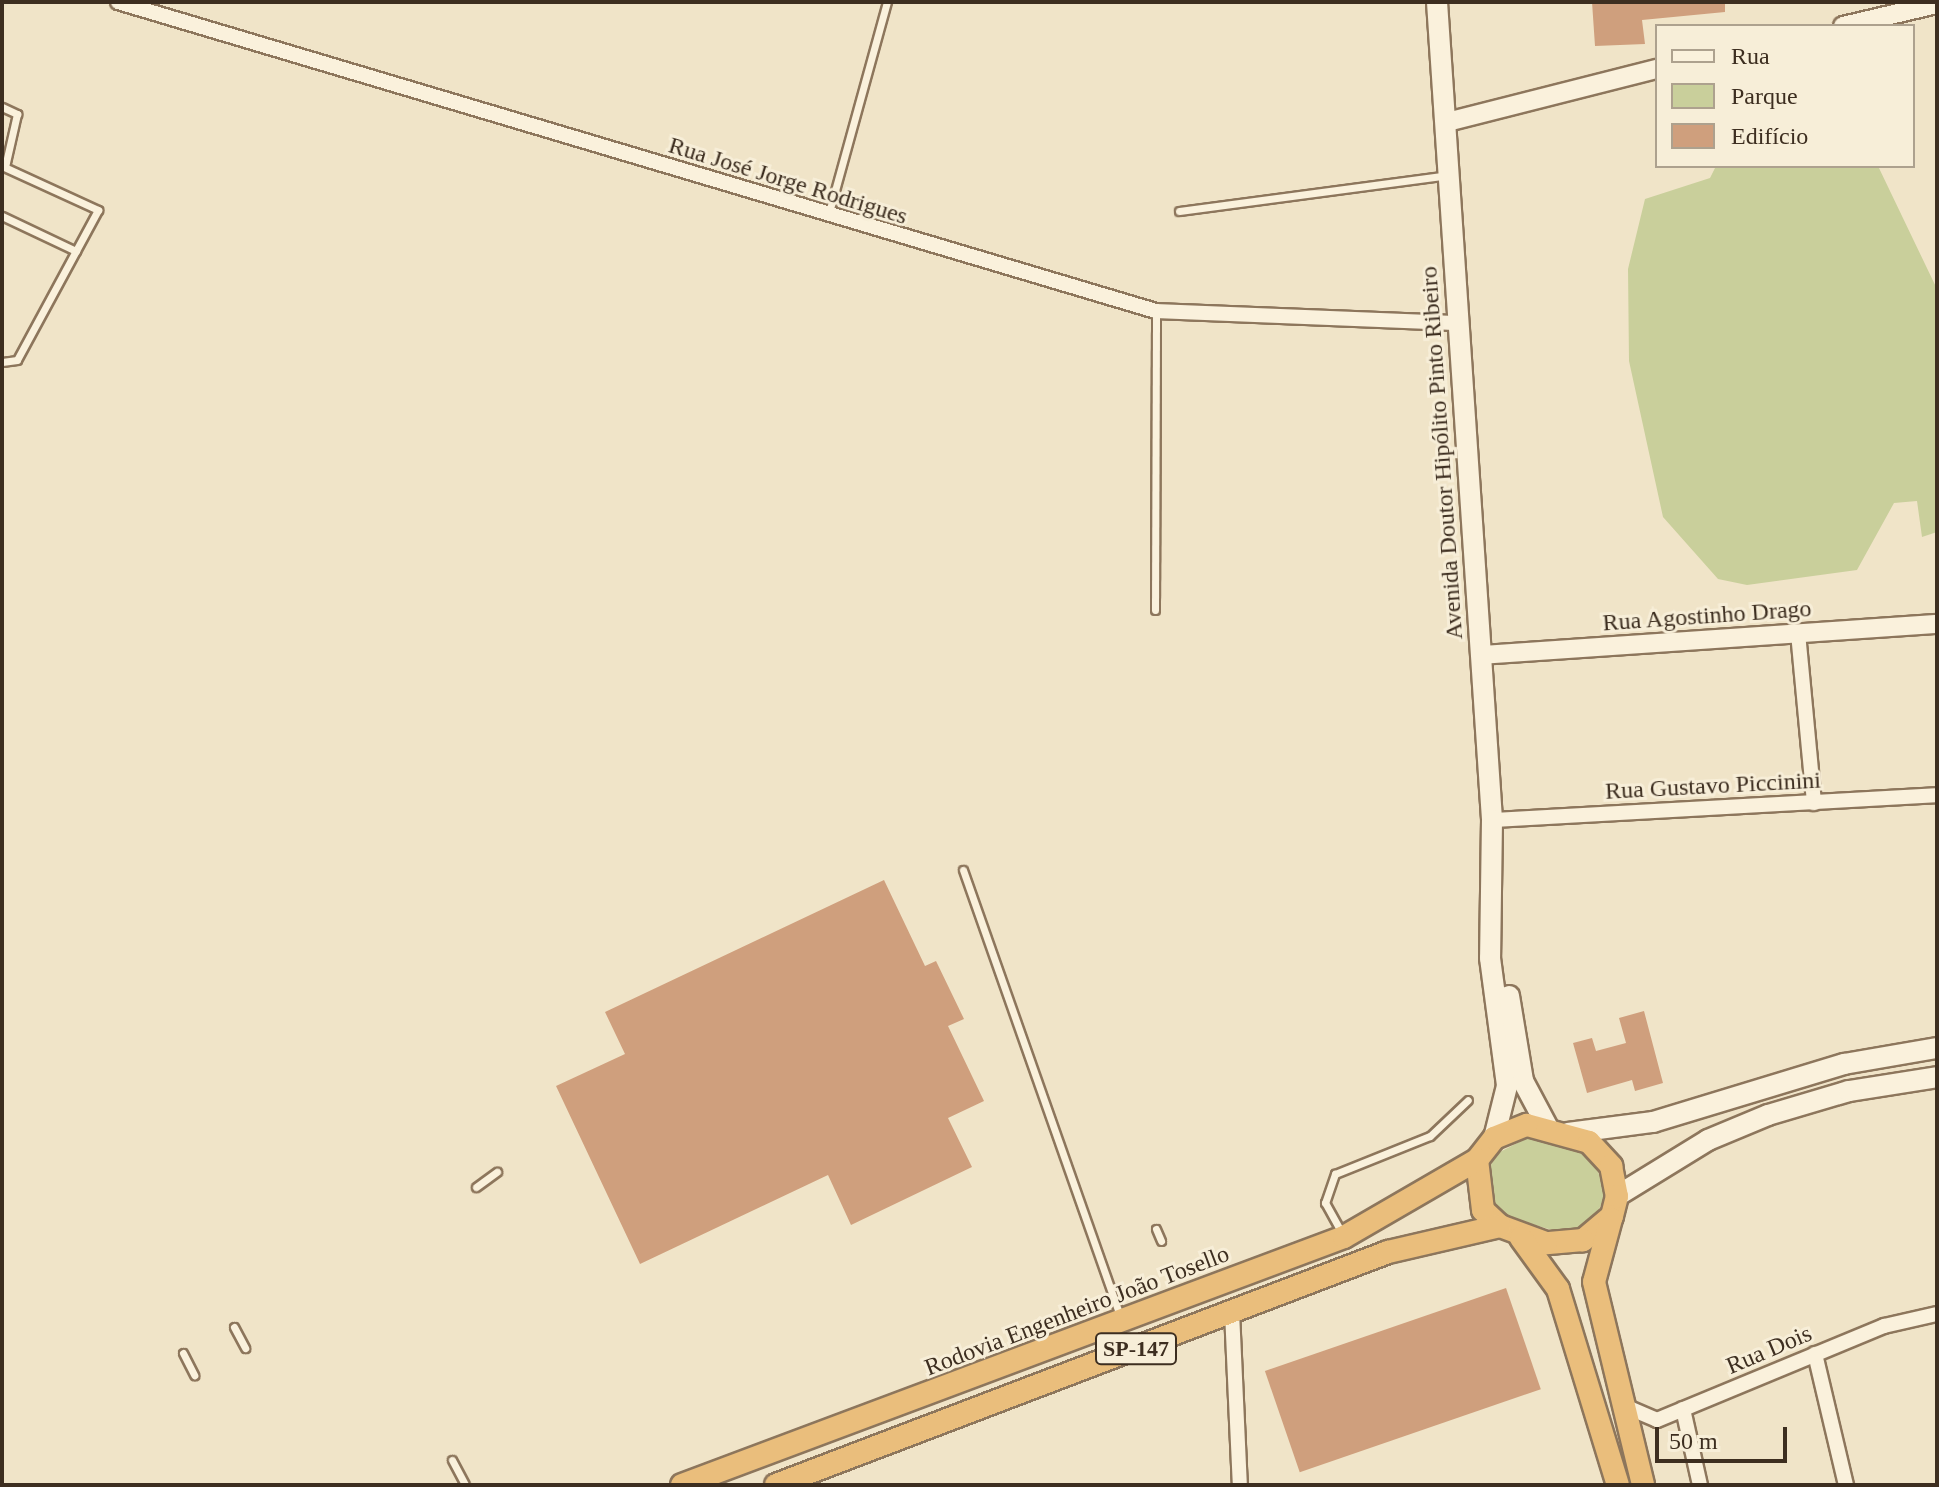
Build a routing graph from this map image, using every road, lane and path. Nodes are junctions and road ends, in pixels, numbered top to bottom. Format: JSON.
{"nodes":[{"id":1,"x":118,"y":2,"type":"edge"},
{"id":2,"x":887,"y":2,"type":"edge"},
{"id":3,"x":1437,"y":2,"type":"edge"},
{"id":4,"x":1937,"y":4,"type":"edge"},
{"id":5,"x":1852,"y":24,"type":"edge"},
{"id":6,"x":1655,"y":70,"type":"edge"},
{"id":7,"x":2,"y":107,"type":"edge"},
{"id":8,"x":1447,"y":122,"type":"junction"},
{"id":9,"x":3,"y":166,"type":"edge"},
{"id":10,"x":1450,"y":174,"type":"junction"},
{"id":11,"x":1179,"y":211,"type":"dead end"},
{"id":12,"x":2,"y":216,"type":"edge"},
{"id":13,"x":828,"y":217,"type":"junction"},
{"id":14,"x":76,"y":251,"type":"junction"},
{"id":15,"x":1156,"y":311,"type":"junction"},
{"id":16,"x":1460,"y":323,"type":"junction"},
{"id":17,"x":2,"y":362,"type":"edge"},
{"id":18,"x":1155,"y":610,"type":"dead end"},
{"id":19,"x":1937,"y":624,"type":"edge"},
{"id":20,"x":1798,"y":633,"type":"junction"},
{"id":21,"x":1481,"y":655,"type":"junction"},
{"id":22,"x":1937,"y":795,"type":"edge"},
{"id":23,"x":1814,"y":803,"type":"junction"},
{"id":24,"x":1492,"y":820,"type":"junction"},
{"id":25,"x":963,"y":870,"type":"dead end"},
{"id":26,"x":1493,"y":901,"type":"junction"},
{"id":27,"x":1937,"y":1048,"type":"edge"},
{"id":28,"x":1937,"y":1077,"type":"edge"},
{"id":29,"x":1468,"y":1100,"type":"dead end"},
{"id":30,"x":1556,"y":1130,"type":"junction"},
{"id":31,"x":1494,"y":1138,"type":"junction"},
{"id":32,"x":1477,"y":1160,"type":"junction"},
{"id":33,"x":497,"y":1172,"type":"dead end"},
{"id":34,"x":476,"y":1187,"type":"dead end"},
{"id":35,"x":1615,"y":1206,"type":"junction"},
{"id":36,"x":1156,"y":1229,"type":"dead end"},
{"id":37,"x":1508,"y":1230,"type":"junction"},
{"id":38,"x":1344,"y":1237,"type":"junction"},
{"id":39,"x":1161,"y":1241,"type":"dead end"},
{"id":40,"x":1232,"y":1312,"type":"junction"},
{"id":41,"x":1937,"y":1314,"type":"edge"},
{"id":42,"x":1122,"y":1322,"type":"junction"},
{"id":43,"x":234,"y":1327,"type":"dead end"},
{"id":44,"x":245,"y":1348,"type":"dead end"},
{"id":45,"x":183,"y":1353,"type":"dead end"},
{"id":46,"x":1815,"y":1354,"type":"junction"},
{"id":47,"x":194,"y":1375,"type":"dead end"},
{"id":48,"x":1622,"y":1405,"type":"junction"},
{"id":49,"x":1683,"y":1409,"type":"junction"},
{"id":50,"x":452,"y":1460,"type":"dead end"},
{"id":51,"x":465,"y":1484,"type":"edge"},
{"id":52,"x":682,"y":1485,"type":"edge"},
{"id":53,"x":776,"y":1485,"type":"edge"},
{"id":54,"x":1240,"y":1485,"type":"edge"},
{"id":55,"x":1618,"y":1485,"type":"edge"},
{"id":56,"x":1643,"y":1485,"type":"edge"},
{"id":57,"x":1700,"y":1485,"type":"edge"},
{"id":58,"x":1846,"y":1485,"type":"edge"}],
"edges":[{"from":1,"to":13,"type":"street","name":"Rua José Jorge Rodrigues"},
{"from":2,"to":13,"type":"lane"},
{"from":3,"to":8,"type":"main road","name":"Avenida Doutor Hipólito Pinto Ribeiro"},
{"from":4,"to":5,"type":"street"},
{"from":6,"to":8,"type":"street"},
{"from":7,"to":9,"type":"lane"},
{"from":8,"to":10,"type":"main road","name":"Avenida Doutor Hipólito Pinto Ribeiro"},
{"from":9,"to":14,"type":"lane"},
{"from":10,"to":11,"type":"lane"},
{"from":10,"to":16,"type":"main road","name":"Avenida Doutor Hipólito Pinto Ribeiro"},
{"from":12,"to":14,"type":"lane"},
{"from":13,"to":15,"type":"street","name":"Rua José Jorge Rodrigues"},
{"from":14,"to":17,"type":"lane"},
{"from":15,"to":16,"type":"street","name":"Rua José Jorge Rodrigues"},
{"from":15,"to":18,"type":"lane"},
{"from":16,"to":21,"type":"main road","name":"Avenida Doutor Hipólito Pinto Ribeiro"},
{"from":19,"to":20,"type":"street","name":"Rua Agostinho Drago"},
{"from":20,"to":21,"type":"street","name":"Rua Agostinho Drago"},
{"from":20,"to":23,"type":"street"},
{"from":21,"to":24,"type":"main road","name":"Avenida Doutor Hipólito Pinto Ribeiro"},
{"from":22,"to":23,"type":"street","name":"Rua Gustavo Piccinini"},
{"from":23,"to":24,"type":"street","name":"Rua Gustavo Piccinini"},
{"from":24,"to":26,"type":"main road","name":"Avenida Doutor Hipólito Pinto Ribeiro"},
{"from":25,"to":42,"type":"lane"},
{"from":26,"to":30,"type":"main road","name":"Avenida Doutor Hipólito Pinto Ribeiro"},
{"from":26,"to":31,"type":"main road","name":"Avenida Doutor Hipólito Pinto Ribeiro"},
{"from":27,"to":30,"type":"main road"},
{"from":28,"to":35,"type":"main road"},
{"from":29,"to":38,"type":"lane"},
{"from":30,"to":31,"type":"highway"},
{"from":30,"to":35,"type":"highway"},
{"from":31,"to":32,"type":"highway"},
{"from":32,"to":37,"type":"highway"},
{"from":32,"to":38,"type":"highway","name":"Rodovia Engenheiro João Tosello","number":"SP-147"},
{"from":33,"to":34,"type":"lane"},
{"from":35,"to":37,"type":"highway"},
{"from":35,"to":48,"type":"highway"},
{"from":36,"to":39,"type":"lane"},
{"from":37,"to":40,"type":"highway","number":"SP-147"},
{"from":37,"to":55,"type":"highway"},
{"from":38,"to":42,"type":"highway","name":"Rodovia Engenheiro João Tosello","number":"SP-147"},
{"from":40,"to":53,"type":"highway","number":"SP-147"},
{"from":40,"to":54,"type":"street"},
{"from":41,"to":46,"type":"street","name":"Rua Dois"},
{"from":42,"to":52,"type":"highway","name":"Rodovia Engenheiro João Tosello","number":"SP-147"},
{"from":43,"to":44,"type":"lane"},
{"from":45,"to":47,"type":"lane"},
{"from":46,"to":49,"type":"street","name":"Rua Dois"},
{"from":46,"to":58,"type":"street"},
{"from":48,"to":49,"type":"street","name":"Rua Dois"},
{"from":48,"to":56,"type":"highway"},
{"from":49,"to":57,"type":"street"},
{"from":50,"to":51,"type":"lane"}]}
